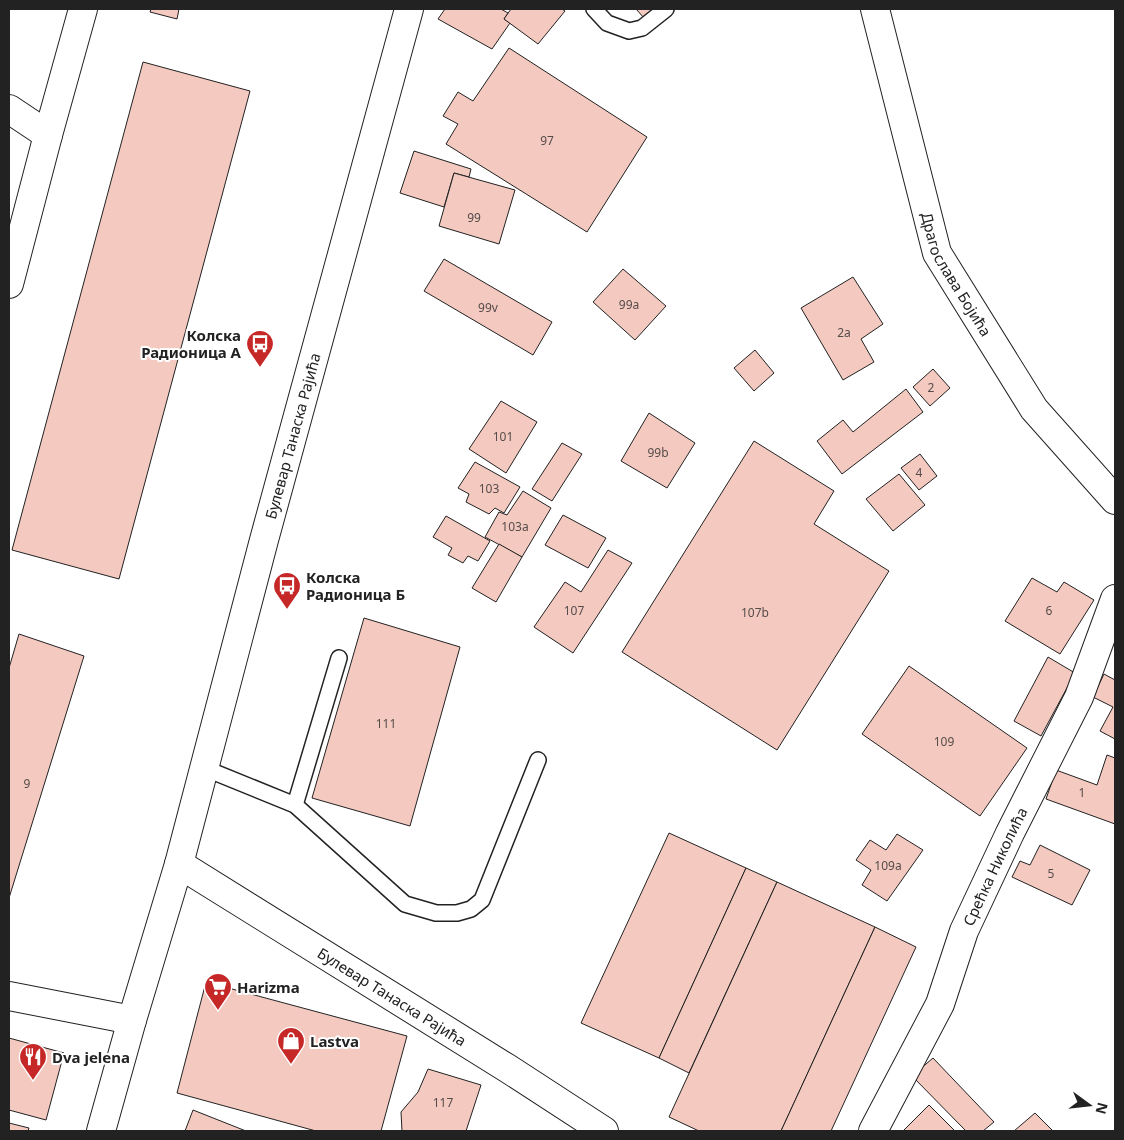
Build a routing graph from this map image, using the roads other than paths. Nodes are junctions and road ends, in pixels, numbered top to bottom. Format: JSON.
{"nodes":[{"id":1,"x":83,"y":9,"type":"edge"},
{"id":2,"x":409,"y":9,"type":"edge"},
{"id":3,"x":594,"y":9,"type":"edge"},
{"id":4,"x":666,"y":9,"type":"edge"},
{"id":5,"x":875,"y":9,"type":"edge"},
{"id":6,"x":9,"y":109,"type":"edge"},
{"id":7,"x":48,"y":135,"type":"junction"},
{"id":8,"x":9,"y":284,"type":"edge"},
{"id":9,"x":1115,"y":500,"type":"edge"},
{"id":10,"x":1115,"y":599,"type":"edge"},
{"id":11,"x":340,"y":658,"type":"dead end"},
{"id":12,"x":538,"y":760,"type":"dead end"},
{"id":13,"x":204,"y":768,"type":"junction"},
{"id":14,"x":296,"y":805,"type":"junction"},
{"id":15,"x":179,"y":864,"type":"junction"},
{"id":16,"x":9,"y":996,"type":"edge"},
{"id":17,"x":132,"y":1020,"type":"junction"},
{"id":18,"x":100,"y":1131,"type":"edge"},
{"id":19,"x":604,"y":1131,"type":"edge"},
{"id":20,"x":873,"y":1131,"type":"edge"}],
"edges":[{"from":1,"to":7,"type":"street"},
{"from":2,"to":13,"type":"street","name":"Булевар Танаска Рајића"},
{"from":3,"to":4,"type":"lane"},
{"from":5,"to":9,"type":"street","name":"Драгослава Бојића"},
{"from":6,"to":7,"type":"street"},
{"from":7,"to":8,"type":"street"},
{"from":10,"to":20,"type":"street","name":"Срећка Николића"},
{"from":11,"to":14,"type":"lane"},
{"from":12,"to":14,"type":"lane"},
{"from":13,"to":14,"type":"lane"},
{"from":13,"to":15,"type":"street","name":"Булевар Танаска Рајића"},
{"from":15,"to":17,"type":"street","name":"Булевар Танаска Рајића"},
{"from":15,"to":19,"type":"street","name":"Булевар Танаска Рајића"},
{"from":16,"to":17,"type":"street"},
{"from":17,"to":18,"type":"street","name":"Булевар Танаска Рајића"}]}
